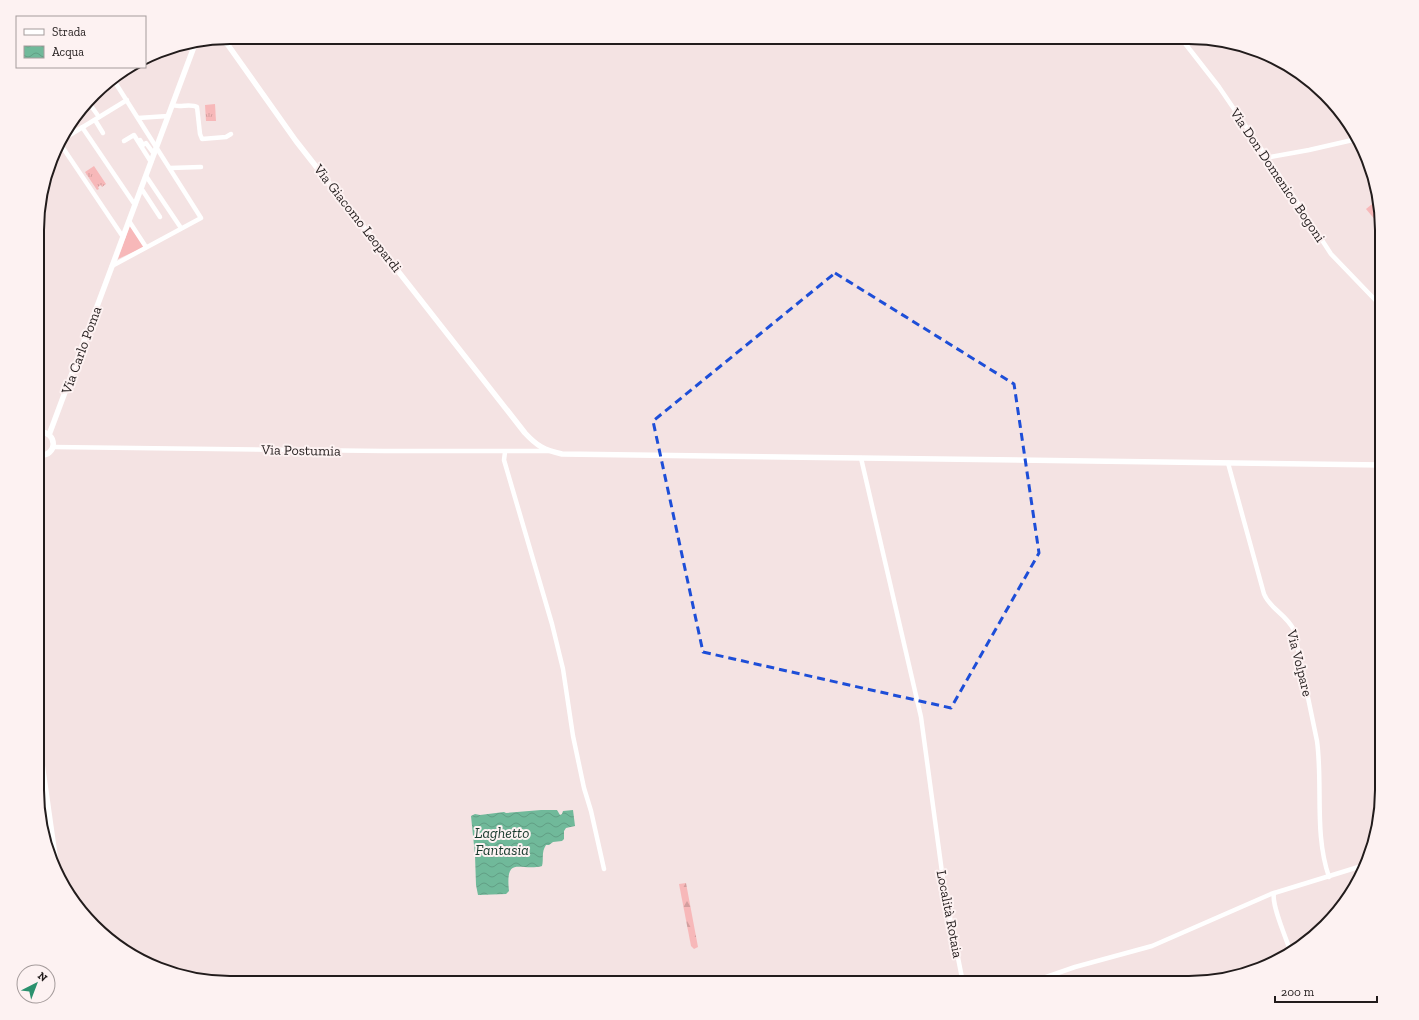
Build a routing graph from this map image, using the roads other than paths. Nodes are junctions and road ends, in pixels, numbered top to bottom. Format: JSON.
{"nodes":[{"id":1,"x":226,"y":44,"type":"edge"},
{"id":2,"x":1185,"y":44,"type":"edge"},
{"id":3,"x":192,"y":48,"type":"edge"},
{"id":4,"x":116,"y":84,"type":"edge"},
{"id":5,"x":127,"y":100,"type":"junction"},
{"id":6,"x":172,"y":105,"type":"junction"},
{"id":7,"x":91,"y":106,"type":"edge"},
{"id":8,"x":168,"y":116,"type":"junction"},
{"id":9,"x":97,"y":118,"type":"junction"},
{"id":10,"x":138,"y":118,"type":"junction"},
{"id":11,"x":82,"y":127,"type":"junction"},
{"id":12,"x":135,"y":132,"type":"dead end"},
{"id":13,"x":103,"y":133,"type":"dead end"},
{"id":14,"x":71,"y":134,"type":"edge"},
{"id":15,"x":231,"y":134,"type":"dead end"},
{"id":16,"x":1352,"y":140,"type":"edge"},
{"id":17,"x":124,"y":142,"type":"dead end"},
{"id":18,"x":64,"y":147,"type":"edge"},
{"id":19,"x":156,"y":147,"type":"junction"},
{"id":20,"x":154,"y":154,"type":"junction"},
{"id":21,"x":1266,"y":156,"type":"junction"},
{"id":22,"x":151,"y":162,"type":"junction"},
{"id":23,"x":201,"y":167,"type":"dead end"},
{"id":24,"x":170,"y":168,"type":"junction"},
{"id":25,"x":146,"y":176,"type":"junction"},
{"id":26,"x":141,"y":188,"type":"junction"},
{"id":27,"x":135,"y":205,"type":"junction"},
{"id":28,"x":160,"y":217,"type":"dead end"},
{"id":29,"x":129,"y":221,"type":"junction"},
{"id":30,"x":180,"y":228,"type":"junction"},
{"id":31,"x":123,"y":237,"type":"junction"},
{"id":32,"x":146,"y":247,"type":"junction"},
{"id":33,"x":112,"y":266,"type":"junction"},
{"id":34,"x":1375,"y":300,"type":"edge"},
{"id":35,"x":44,"y":432,"type":"edge"},
{"id":36,"x":49,"y":435,"type":"junction"},
{"id":37,"x":53,"y":444,"type":"junction"},
{"id":38,"x":549,"y":451,"type":"junction"},
{"id":39,"x":505,"y":452,"type":"junction"},
{"id":40,"x":44,"y":455,"type":"edge"},
{"id":41,"x":861,"y":458,"type":"junction"},
{"id":42,"x":1228,"y":463,"type":"junction"},
{"id":43,"x":1375,"y":465,"type":"edge"},
{"id":44,"x":44,"y":778,"type":"edge"},
{"id":45,"x":54,"y":851,"type":"edge"},
{"id":46,"x":1358,"y":867,"type":"edge"},
{"id":47,"x":604,"y":869,"type":"dead end"},
{"id":48,"x":1329,"y":877,"type":"junction"},
{"id":49,"x":1274,"y":893,"type":"junction"},
{"id":50,"x":1289,"y":947,"type":"edge"},
{"id":51,"x":961,"y":976,"type":"edge"},
{"id":52,"x":1050,"y":976,"type":"edge"}],
"edges":[{"from":1,"to":38,"type":"main road","name":"Via Giacomo Leopardi"},
{"from":2,"to":21,"type":"street","name":"Via Don Domenico Bogoni"},
{"from":3,"to":6,"type":"main road","name":"Via Carlo Poma"},
{"from":4,"to":5,"type":"street"},
{"from":5,"to":9,"type":"street"},
{"from":5,"to":10,"type":"street"},
{"from":6,"to":8,"type":"main road","name":"Via Carlo Poma"},
{"from":6,"to":15,"type":"street"},
{"from":7,"to":9,"type":"street"},
{"from":8,"to":10,"type":"street"},
{"from":8,"to":19,"type":"main road","name":"Via Carlo Poma"},
{"from":9,"to":11,"type":"street"},
{"from":9,"to":13,"type":"street"},
{"from":10,"to":19,"type":"street"},
{"from":11,"to":14,"type":"street"},
{"from":11,"to":27,"type":"street"},
{"from":12,"to":20,"type":"street"},
{"from":16,"to":21,"type":"street"},
{"from":17,"to":22,"type":"street"},
{"from":18,"to":31,"type":"street"},
{"from":19,"to":20,"type":"main road","name":"Via Carlo Poma"},
{"from":19,"to":24,"type":"street"},
{"from":20,"to":22,"type":"main road","name":"Via Carlo Poma"},
{"from":21,"to":34,"type":"street","name":"Via Don Domenico Bogoni"},
{"from":22,"to":25,"type":"main road","name":"Via Carlo Poma"},
{"from":23,"to":24,"type":"street"},
{"from":24,"to":30,"type":"street"},
{"from":25,"to":26,"type":"main road","name":"Via Carlo Poma"},
{"from":25,"to":30,"type":"street"},
{"from":26,"to":27,"type":"main road","name":"Via Carlo Poma"},
{"from":26,"to":28,"type":"street"},
{"from":27,"to":29,"type":"main road","name":"Via Carlo Poma"},
{"from":29,"to":31,"type":"main road","name":"Via Carlo Poma"},
{"from":29,"to":32,"type":"street"},
{"from":30,"to":32,"type":"street"},
{"from":31,"to":33,"type":"main road","name":"Via Carlo Poma"},
{"from":32,"to":33,"type":"street"},
{"from":33,"to":36,"type":"main road","name":"Via Carlo Poma"},
{"from":35,"to":36,"type":"main road"},
{"from":36,"to":37,"type":"main road"},
{"from":37,"to":39,"type":"street","name":"Via Postumia"},
{"from":37,"to":40,"type":"main road"},
{"from":38,"to":39,"type":"street","name":"Via Postumia"},
{"from":38,"to":41,"type":"main road"},
{"from":39,"to":47,"type":"street"},
{"from":41,"to":42,"type":"main road"},
{"from":41,"to":51,"type":"street","name":"Località Rotaia"},
{"from":42,"to":43,"type":"main road"},
{"from":42,"to":48,"type":"street","name":"Via Volpare"},
{"from":44,"to":45,"type":"main road"},
{"from":46,"to":48,"type":"street"},
{"from":48,"to":49,"type":"street"},
{"from":49,"to":50,"type":"street"},
{"from":49,"to":52,"type":"street"}]}
